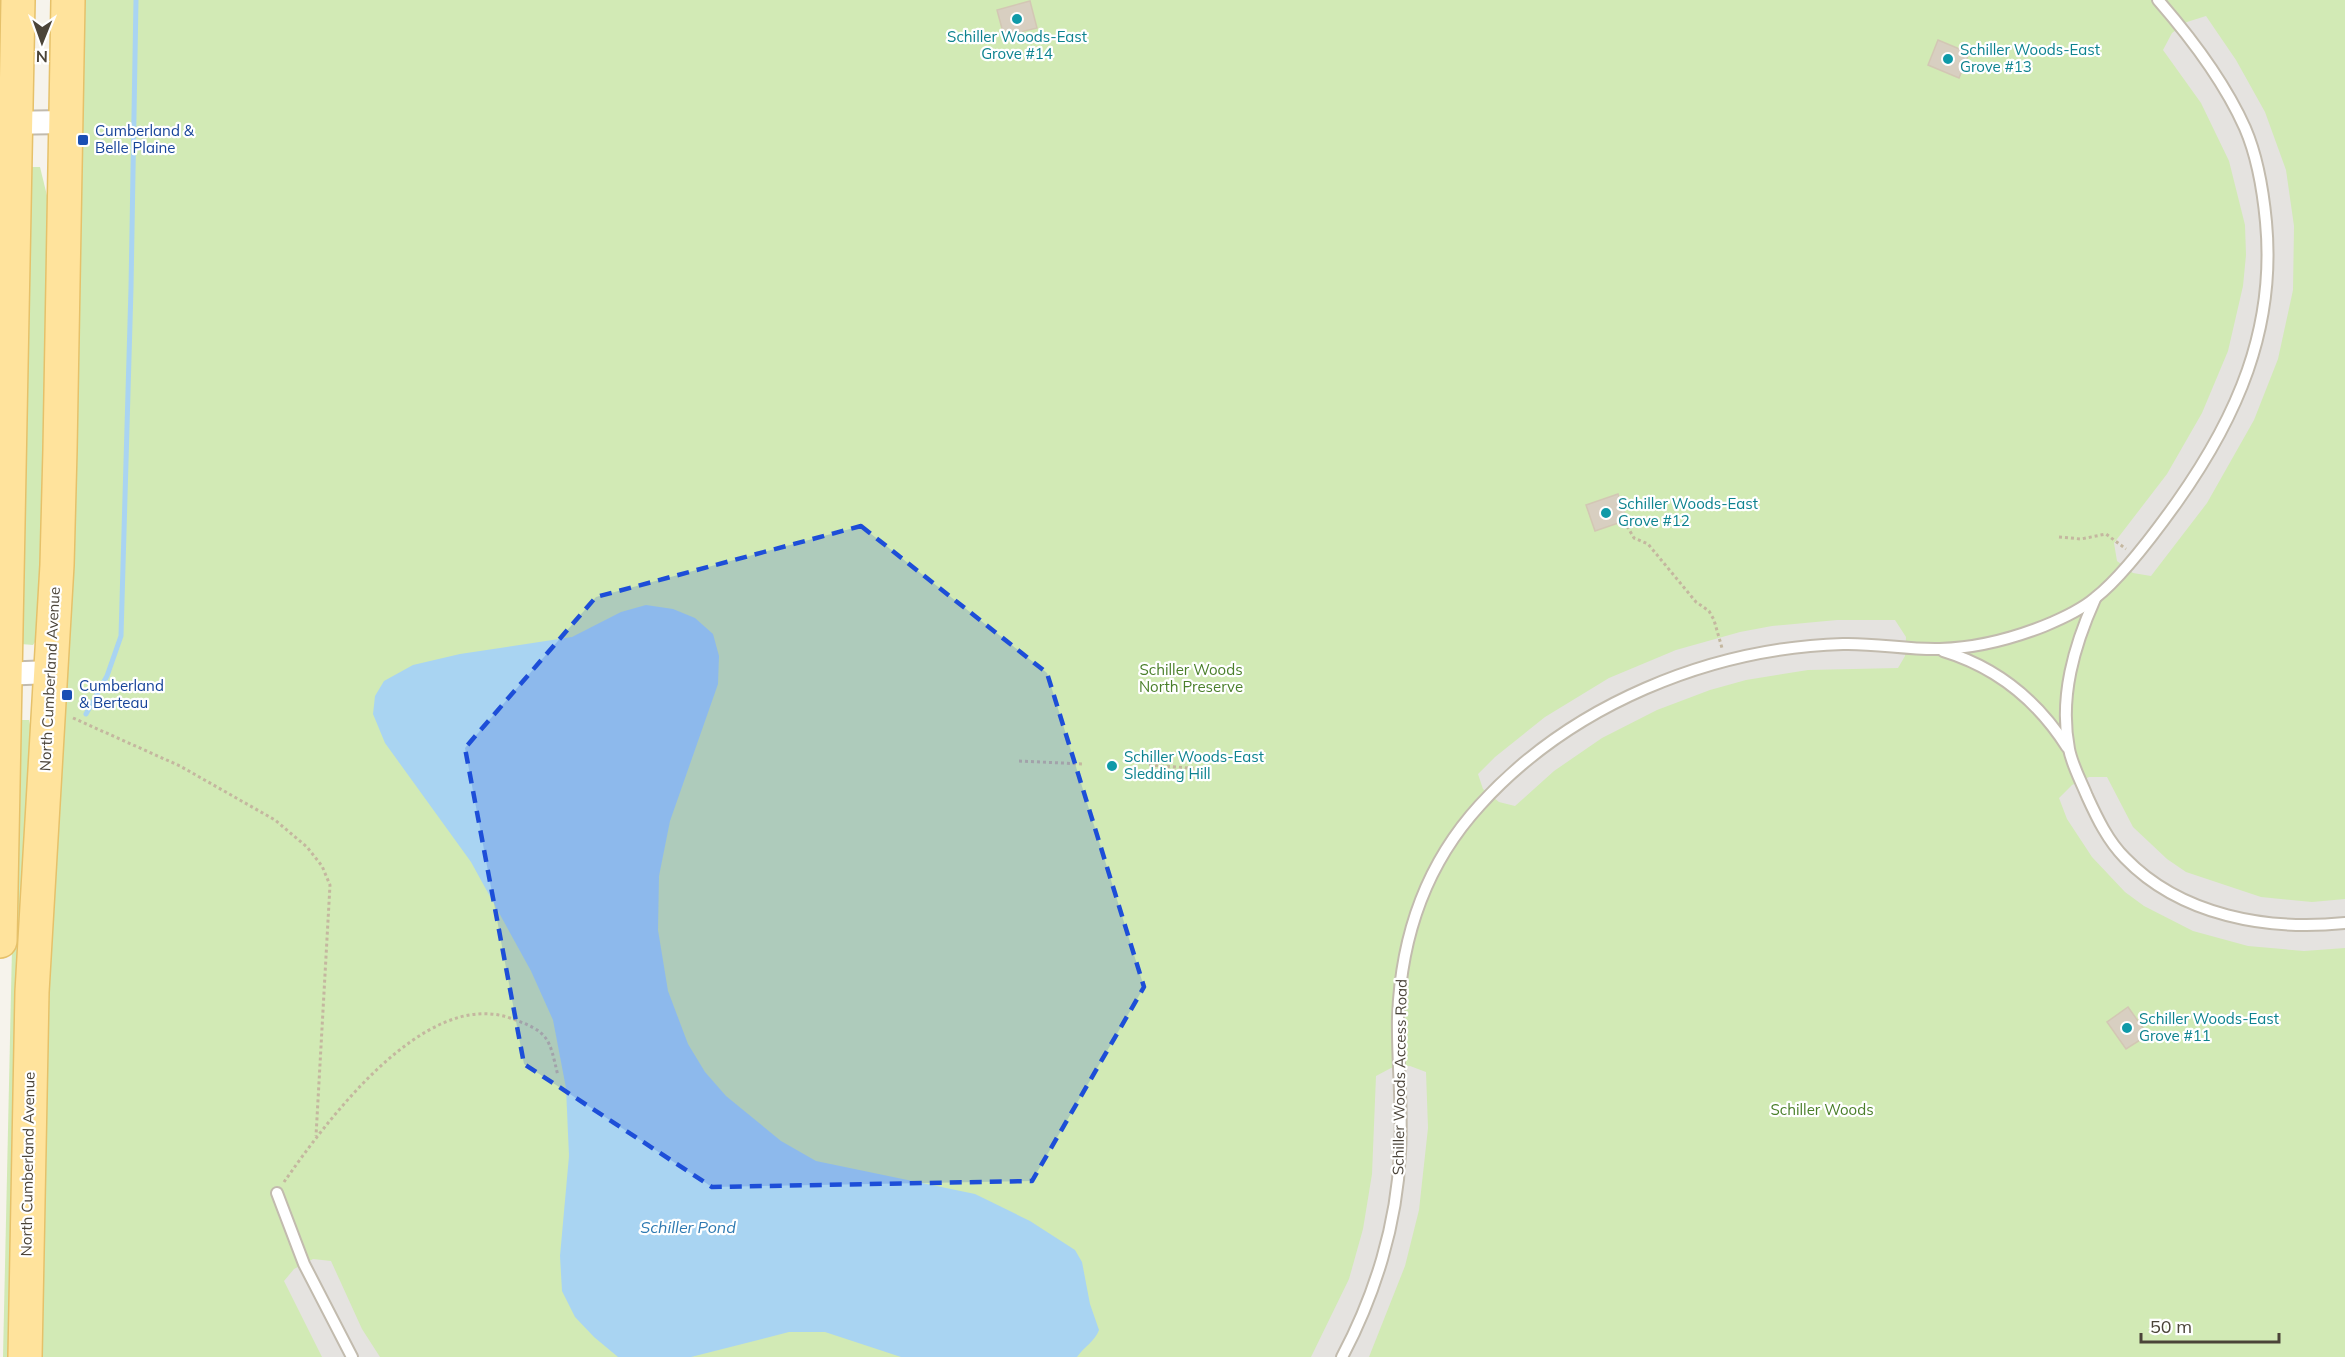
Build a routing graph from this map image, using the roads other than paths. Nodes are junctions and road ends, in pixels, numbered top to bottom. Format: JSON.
{"nodes":[{"id":1,"x":18,"y":0,"type":"edge"},
{"id":2,"x":68,"y":0,"type":"edge"},
{"id":3,"x":2158,"y":0,"type":"edge"},
{"id":4,"x":67,"y":122,"type":"junction"},
{"id":5,"x":8,"y":123,"type":"edge"},
{"id":6,"x":2095,"y":598,"type":"junction"},
{"id":7,"x":1937,"y":649,"type":"junction"},
{"id":8,"x":51,"y":672,"type":"junction"},
{"id":9,"x":3,"y":674,"type":"edge"},
{"id":10,"x":2069,"y":751,"type":"junction"},
{"id":11,"x":2345,"y":923,"type":"edge"},
{"id":12,"x":0,"y":941,"type":"edge"},
{"id":13,"x":277,"y":1193,"type":"road end"},
{"id":14,"x":25,"y":1357,"type":"edge"},
{"id":15,"x":352,"y":1357,"type":"edge"},
{"id":16,"x":1342,"y":1357,"type":"edge"}],
"edges":[{"from":1,"to":5,"type":"main road"},
{"from":2,"to":4,"type":"main road","name":"North Cumberland Avenue"},
{"from":3,"to":6,"type":"lane","name":"Schiller Woods Access Road"},
{"from":4,"to":5,"type":"street"},
{"from":4,"to":8,"type":"main road","name":"North Cumberland Avenue"},
{"from":5,"to":9,"type":"main road"},
{"from":6,"to":7,"type":"lane","name":"Schiller Woods Access Road"},
{"from":6,"to":10,"type":"lane","name":"Schiller Woods Access Road"},
{"from":7,"to":10,"type":"lane","name":"Schiller Woods Access Road"},
{"from":7,"to":16,"type":"lane","name":"Schiller Woods Access Road"},
{"from":8,"to":9,"type":"street"},
{"from":8,"to":14,"type":"main road","name":"North Cumberland Avenue"},
{"from":9,"to":12,"type":"main road"},
{"from":10,"to":11,"type":"lane","name":"Schiller Woods Access Road"},
{"from":13,"to":15,"type":"lane"}]}
